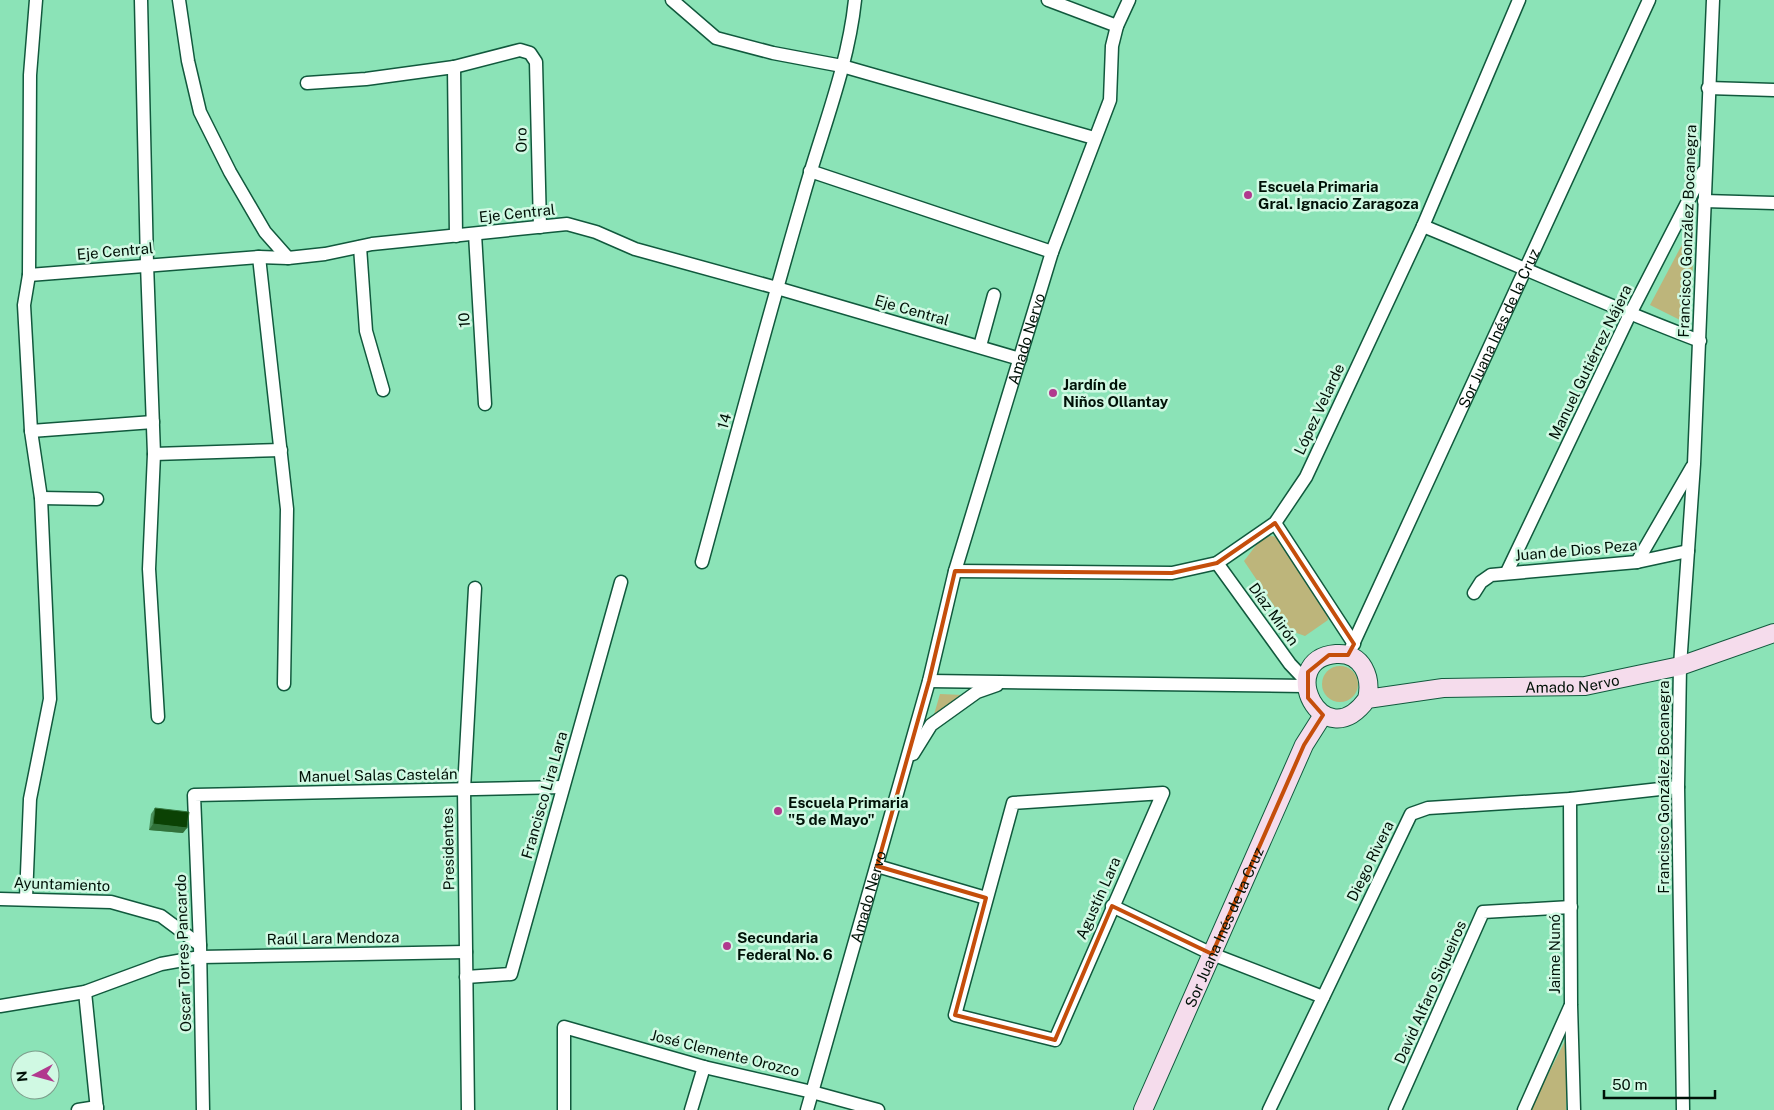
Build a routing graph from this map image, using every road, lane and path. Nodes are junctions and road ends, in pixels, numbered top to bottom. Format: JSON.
{"nodes":[{"id":1,"x":36,"y":0,"type":"edge"},
{"id":2,"x":141,"y":0,"type":"edge"},
{"id":3,"x":179,"y":0,"type":"edge"},
{"id":4,"x":672,"y":0,"type":"edge"},
{"id":5,"x":856,"y":0,"type":"edge"},
{"id":6,"x":1048,"y":0,"type":"edge"},
{"id":7,"x":1130,"y":0,"type":"edge"},
{"id":8,"x":1519,"y":0,"type":"edge"},
{"id":9,"x":1649,"y":0,"type":"edge"},
{"id":10,"x":1713,"y":0,"type":"edge"},
{"id":11,"x":1116,"y":26,"type":"junction"},
{"id":12,"x":842,"y":66,"type":"junction"},
{"id":13,"x":454,"y":67,"type":"junction"},
{"id":14,"x":307,"y":83,"type":"dead end"},
{"id":15,"x":1708,"y":88,"type":"junction"},
{"id":16,"x":1774,"y":90,"type":"edge"},
{"id":17,"x":1094,"y":138,"type":"junction"},
{"id":18,"x":1705,"y":168,"type":"junction"},
{"id":19,"x":810,"y":171,"type":"junction"},
{"id":20,"x":1704,"y":201,"type":"junction"},
{"id":21,"x":1774,"y":203,"type":"edge"},
{"id":22,"x":1423,"y":226,"type":"junction"},
{"id":23,"x":540,"y":227,"type":"junction"},
{"id":24,"x":475,"y":234,"type":"junction"},
{"id":25,"x":456,"y":236,"type":"junction"},
{"id":26,"x":360,"y":247,"type":"junction"},
{"id":27,"x":1052,"y":252,"type":"junction"},
{"id":28,"x":259,"y":257,"type":"junction"},
{"id":29,"x":288,"y":258,"type":"junction"},
{"id":30,"x":147,"y":264,"type":"junction"},
{"id":31,"x":1526,"y":268,"type":"junction"},
{"id":32,"x":29,"y":275,"type":"junction"},
{"id":33,"x":777,"y":288,"type":"junction"},
{"id":34,"x":994,"y":296,"type":"dead end"},
{"id":35,"x":1630,"y":314,"type":"junction"},
{"id":36,"x":1700,"y":341,"type":"junction"},
{"id":37,"x":980,"y":346,"type":"junction"},
{"id":38,"x":1020,"y":359,"type":"junction"},
{"id":39,"x":383,"y":390,"type":"dead end"},
{"id":40,"x":485,"y":404,"type":"dead end"},
{"id":41,"x":153,"y":422,"type":"junction"},
{"id":42,"x":32,"y":431,"type":"junction"},
{"id":43,"x":281,"y":450,"type":"junction"},
{"id":44,"x":154,"y":454,"type":"junction"},
{"id":45,"x":1694,"y":464,"type":"junction"},
{"id":46,"x":41,"y":498,"type":"junction"},
{"id":47,"x":97,"y":499,"type":"dead end"},
{"id":48,"x":1275,"y":522,"type":"junction"},
{"id":49,"x":1688,"y":551,"type":"junction"},
{"id":50,"x":702,"y":562,"type":"dead end"},
{"id":51,"x":1637,"y":562,"type":"junction"},
{"id":52,"x":1217,"y":563,"type":"junction"},
{"id":53,"x":955,"y":571,"type":"junction"},
{"id":54,"x":1507,"y":572,"type":"junction"},
{"id":55,"x":620,"y":582,"type":"dead end"},
{"id":56,"x":475,"y":588,"type":"dead end"},
{"id":57,"x":1474,"y":593,"type":"dead end"},
{"id":58,"x":1774,"y":633,"type":"edge"},
{"id":59,"x":1351,"y":649,"type":"junction"},
{"id":60,"x":1680,"y":666,"type":"junction"},
{"id":61,"x":929,"y":681,"type":"junction"},
{"id":62,"x":1006,"y":682,"type":"junction"},
{"id":63,"x":284,"y":684,"type":"dead end"},
{"id":64,"x":1306,"y":684,"type":"junction"},
{"id":65,"x":1367,"y":700,"type":"junction"},
{"id":66,"x":1323,"y":715,"type":"junction"},
{"id":67,"x":158,"y":718,"type":"dead end"},
{"id":68,"x":904,"y":767,"type":"junction"},
{"id":69,"x":1678,"y":787,"type":"junction"},
{"id":70,"x":563,"y":788,"type":"junction"},
{"id":71,"x":464,"y":790,"type":"junction"},
{"id":72,"x":194,"y":794,"type":"joint"},
{"id":73,"x":1570,"y":799,"type":"junction"},
{"id":74,"x":877,"y":866,"type":"junction"},
{"id":75,"x":26,"y":898,"type":"junction"},
{"id":76,"x":986,"y":898,"type":"junction"},
{"id":77,"x":0,"y":899,"type":"edge"},
{"id":78,"x":1112,"y":906,"type":"junction"},
{"id":79,"x":1571,"y":907,"type":"junction"},
{"id":80,"x":200,"y":951,"type":"junction"},
{"id":81,"x":466,"y":952,"type":"junction"},
{"id":82,"x":1212,"y":954,"type":"junction"},
{"id":83,"x":466,"y":977,"type":"junction"},
{"id":84,"x":85,"y":992,"type":"junction"},
{"id":85,"x":1323,"y":997,"type":"junction"},
{"id":86,"x":1571,"y":1005,"type":"junction"},
{"id":87,"x":0,"y":1006,"type":"edge"},
{"id":88,"x":704,"y":1067,"type":"junction"},
{"id":89,"x":812,"y":1092,"type":"junction"},
{"id":90,"x":97,"y":1109,"type":"edge"},
{"id":91,"x":78,"y":1110,"type":"edge"},
{"id":92,"x":203,"y":1110,"type":"edge"},
{"id":93,"x":468,"y":1110,"type":"edge"},
{"id":94,"x":564,"y":1110,"type":"edge"},
{"id":95,"x":691,"y":1110,"type":"edge"},
{"id":96,"x":807,"y":1110,"type":"edge"},
{"id":97,"x":878,"y":1110,"type":"edge"},
{"id":98,"x":1143,"y":1110,"type":"edge"},
{"id":99,"x":1268,"y":1110,"type":"edge"},
{"id":100,"x":1394,"y":1110,"type":"edge"},
{"id":101,"x":1524,"y":1110,"type":"edge"},
{"id":102,"x":1574,"y":1110,"type":"edge"},
{"id":103,"x":1683,"y":1110,"type":"edge"}],
"edges":[{"from":1,"to":32,"type":"street"},
{"from":2,"to":30,"type":"street"},
{"from":3,"to":29,"type":"street"},
{"from":4,"to":12,"type":"street"},
{"from":5,"to":12,"type":"street","name":"14"},
{"from":6,"to":11,"type":"street"},
{"from":7,"to":11,"type":"street","name":"Amado Nervo"},
{"from":8,"to":22,"type":"street","name":"López Velarde"},
{"from":9,"to":31,"type":"street","name":"Sor Juana Inés de la Cruz"},
{"from":10,"to":15,"type":"street","name":"Francisco González Bocanegra"},
{"from":11,"to":17,"type":"street","name":"Amado Nervo"},
{"from":12,"to":17,"type":"street"},
{"from":12,"to":19,"type":"street","name":"14"},
{"from":13,"to":14,"type":"street"},
{"from":13,"to":23,"type":"street","name":"Oro"},
{"from":13,"to":25,"type":"street"},
{"from":15,"to":16,"type":"street"},
{"from":15,"to":18,"type":"street","name":"Francisco González Bocanegra"},
{"from":17,"to":27,"type":"street","name":"Amado Nervo"},
{"from":18,"to":20,"type":"street","name":"Francisco González Bocanegra"},
{"from":18,"to":35,"type":"street","name":"Manuel Gutiérrez Nájera"},
{"from":19,"to":27,"type":"street"},
{"from":19,"to":33,"type":"street","name":"14"},
{"from":20,"to":21,"type":"street"},
{"from":20,"to":36,"type":"street","name":"Francisco González Bocanegra"},
{"from":22,"to":31,"type":"street"},
{"from":22,"to":48,"type":"street","name":"López Velarde"},
{"from":23,"to":24,"type":"street","name":"Eje Central"},
{"from":23,"to":33,"type":"street","name":"Eje Central"},
{"from":24,"to":25,"type":"street","name":"Eje Central"},
{"from":24,"to":40,"type":"street","name":"10"},
{"from":25,"to":26,"type":"street","name":"Eje Central"},
{"from":26,"to":29,"type":"street","name":"Eje Central"},
{"from":26,"to":39,"type":"street"},
{"from":27,"to":38,"type":"street","name":"Amado Nervo"},
{"from":28,"to":29,"type":"street","name":"Eje Central"},
{"from":28,"to":30,"type":"street","name":"Eje Central"},
{"from":28,"to":43,"type":"street"},
{"from":30,"to":32,"type":"street","name":"Eje Central"},
{"from":30,"to":41,"type":"street"},
{"from":31,"to":35,"type":"street"},
{"from":31,"to":59,"type":"street","name":"Sor Juana Inés de la Cruz"},
{"from":32,"to":42,"type":"street"},
{"from":33,"to":37,"type":"street","name":"Eje Central"},
{"from":33,"to":50,"type":"street","name":"14"},
{"from":34,"to":37,"type":"street"},
{"from":35,"to":36,"type":"street"},
{"from":35,"to":54,"type":"street","name":"Manuel Gutiérrez Nájera"},
{"from":36,"to":45,"type":"street","name":"Francisco González Bocanegra"},
{"from":37,"to":38,"type":"street","name":"Eje Central"},
{"from":38,"to":53,"type":"street","name":"Amado Nervo"},
{"from":41,"to":42,"type":"street"},
{"from":41,"to":44,"type":"street"},
{"from":42,"to":46,"type":"street"},
{"from":43,"to":44,"type":"street"},
{"from":43,"to":63,"type":"street"},
{"from":44,"to":67,"type":"street"},
{"from":45,"to":49,"type":"street","name":"Francisco González Bocanegra"},
{"from":45,"to":51,"type":"street","name":"Francisco González Bocanegra"},
{"from":46,"to":47,"type":"street"},
{"from":46,"to":75,"type":"street"},
{"from":48,"to":52,"type":"street","name":"López Velarde"},
{"from":48,"to":59,"type":"street"},
{"from":49,"to":51,"type":"street","name":"Juan de Dios Peza"},
{"from":49,"to":60,"type":"street","name":"Francisco González Bocanegra"},
{"from":51,"to":54,"type":"street","name":"Juan de Dios Peza"},
{"from":52,"to":53,"type":"street","name":"López Velarde"},
{"from":52,"to":64,"type":"street","name":"Díaz Mirón"},
{"from":53,"to":61,"type":"street","name":"Amado Nervo"},
{"from":54,"to":57,"type":"street","name":"Juan de Dios Peza"},
{"from":55,"to":70,"type":"street","name":"Francisco Lira Lara"},
{"from":56,"to":71,"type":"street","name":"Presidentes"},
{"from":58,"to":60,"type":"main road","name":"Amado Nervo"},
{"from":59,"to":64,"type":"main road"},
{"from":59,"to":65,"type":"main road"},
{"from":60,"to":65,"type":"main road","name":"Amado Nervo"},
{"from":60,"to":69,"type":"street","name":"Francisco González Bocanegra"},
{"from":61,"to":62,"type":"street"},
{"from":61,"to":68,"type":"street","name":"Amado Nervo"},
{"from":62,"to":64,"type":"street"},
{"from":62,"to":68,"type":"street"},
{"from":64,"to":66,"type":"main road"},
{"from":65,"to":66,"type":"main road"},
{"from":66,"to":82,"type":"main road","name":"Sor Juana Inés de la Cruz"},
{"from":68,"to":74,"type":"street","name":"Amado Nervo"},
{"from":69,"to":73,"type":"street","name":"Diego Rivera"},
{"from":69,"to":103,"type":"street","name":"Francisco González Bocanegra"},
{"from":70,"to":71,"type":"street","name":"Manuel Salas Castelán"},
{"from":70,"to":83,"type":"street","name":"Francisco Lira Lara"},
{"from":71,"to":72,"type":"street","name":"Manuel Salas Castelán"},
{"from":71,"to":81,"type":"street","name":"Presidentes"},
{"from":72,"to":80,"type":"street","name":"Oscar Torres Pancardo"},
{"from":73,"to":79,"type":"street","name":"Jaime Nunó"},
{"from":73,"to":85,"type":"street","name":"Diego Rivera"},
{"from":74,"to":76,"type":"street"},
{"from":74,"to":89,"type":"street","name":"Amado Nervo"},
{"from":75,"to":77,"type":"street","name":"Ayuntamiento"},
{"from":75,"to":80,"type":"street","name":"Ayuntamiento"},
{"from":76,"to":78,"type":"street","name":"Agustín Lara"},
{"from":76,"to":78,"type":"street","name":"Agustín Lara"},
{"from":78,"to":82,"type":"street"},
{"from":79,"to":86,"type":"street","name":"Jaime Nunó"},
{"from":79,"to":100,"type":"street","name":"David Alfaro Siqueiros"},
{"from":80,"to":81,"type":"street","name":"Raúl Lara Mendoza"},
{"from":80,"to":84,"type":"street"},
{"from":80,"to":92,"type":"street","name":"Oscar Torres Pancardo"},
{"from":81,"to":83,"type":"street","name":"Presidentes"},
{"from":82,"to":85,"type":"street"},
{"from":82,"to":98,"type":"main road","name":"Sor Juana Inés de la Cruz"},
{"from":83,"to":93,"type":"street","name":"Presidentes"},
{"from":84,"to":87,"type":"street"},
{"from":84,"to":90,"type":"street"},
{"from":85,"to":99,"type":"street","name":"Diego Rivera"},
{"from":86,"to":101,"type":"street"},
{"from":86,"to":102,"type":"street","name":"Jaime Nunó"},
{"from":88,"to":89,"type":"street","name":"José Clemente Orozco"},
{"from":88,"to":94,"type":"street","name":"José Clemente Orozco"},
{"from":88,"to":95,"type":"street"},
{"from":89,"to":96,"type":"street","name":"Amado Nervo"},
{"from":89,"to":97,"type":"street","name":"José Clemente Orozco"},
{"from":90,"to":91,"type":"street"}]}
